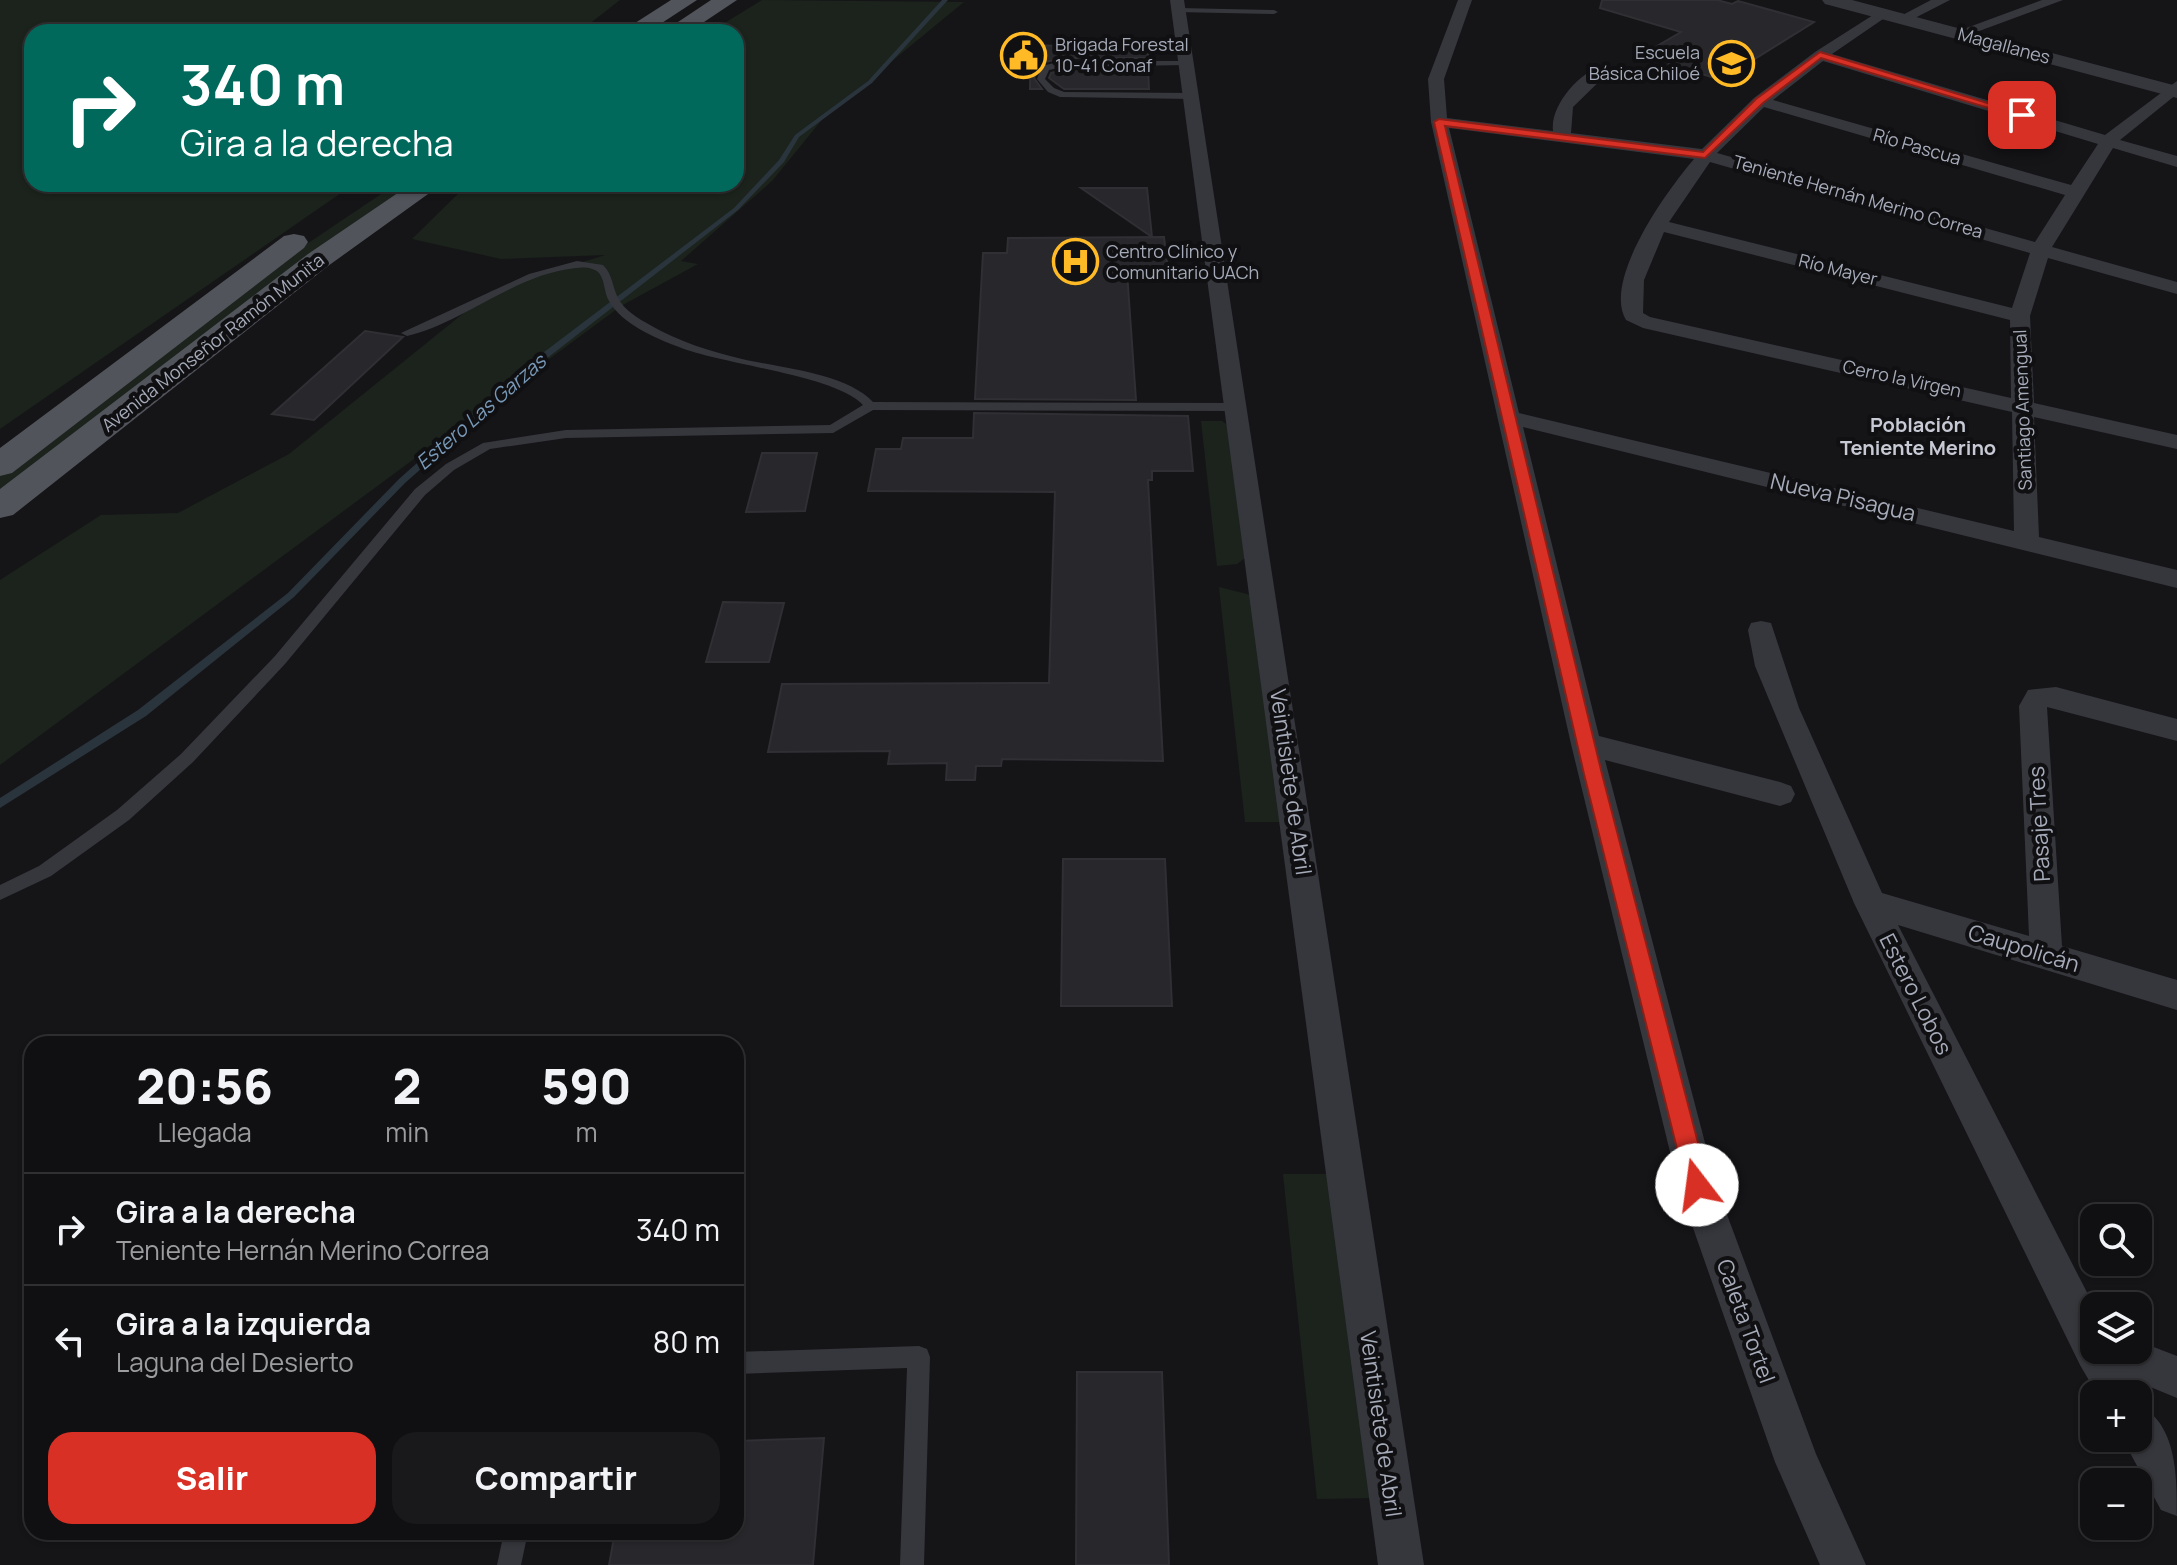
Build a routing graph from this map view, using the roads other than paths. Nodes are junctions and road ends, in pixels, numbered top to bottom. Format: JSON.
{"nodes":[{"id":1,"x":686,"y":0,"type":"edge"},
{"id":2,"x":726,"y":0,"type":"edge"},
{"id":3,"x":1465,"y":0,"type":"edge"},
{"id":4,"x":1831,"y":0,"type":"edge"},
{"id":5,"x":1943,"y":0,"type":"edge"},
{"id":6,"x":2056,"y":0,"type":"edge"},
{"id":7,"x":1178,"y":5,"type":"edge"},
{"id":8,"x":1274,"y":12,"type":"dead end"},
{"id":9,"x":1881,"y":14,"type":"junction"},
{"id":10,"x":1902,"y":19,"type":"junction"},
{"id":11,"x":646,"y":24,"type":"edge"},
{"id":12,"x":687,"y":24,"type":"edge"},
{"id":13,"x":1958,"y":34,"type":"junction"},
{"id":14,"x":1820,"y":55,"type":"junction"},
{"id":15,"x":1187,"y":63,"type":"junction"},
{"id":16,"x":1603,"y":70,"type":"dead end"},
{"id":17,"x":2175,"y":90,"type":"edge"},
{"id":18,"x":1192,"y":96,"type":"junction"},
{"id":19,"x":1760,"y":101,"type":"junction"},
{"id":20,"x":1439,"y":122,"type":"junction"},
{"id":21,"x":1563,"y":137,"type":"junction"},
{"id":22,"x":2109,"y":140,"type":"junction"},
{"id":23,"x":1705,"y":155,"type":"junction"},
{"id":24,"x":2177,"y":162,"type":"edge"},
{"id":25,"x":371,"y":192,"type":"edge"},
{"id":26,"x":417,"y":192,"type":"edge"},
{"id":27,"x":2075,"y":192,"type":"junction"},
{"id":28,"x":1656,"y":224,"type":"junction"},
{"id":29,"x":2041,"y":248,"type":"junction"},
{"id":30,"x":2177,"y":288,"type":"edge"},
{"id":31,"x":2020,"y":316,"type":"junction"},
{"id":32,"x":407,"y":333,"type":"dead end"},
{"id":33,"x":2025,"y":405,"type":"junction"},
{"id":34,"x":870,"y":406,"type":"junction"},
{"id":35,"x":1238,"y":407,"type":"junction"},
{"id":36,"x":1508,"y":417,"type":"junction"},
{"id":37,"x":2177,"y":442,"type":"edge"},
{"id":38,"x":0,"y":465,"type":"edge"},
{"id":39,"x":0,"y":507,"type":"edge"},
{"id":40,"x":2027,"y":541,"type":"junction"},
{"id":41,"x":2177,"y":579,"type":"edge"},
{"id":42,"x":1761,"y":630,"type":"dead end"},
{"id":43,"x":2177,"y":730,"type":"edge"},
{"id":44,"x":1586,"y":744,"type":"junction"},
{"id":45,"x":1780,"y":794,"type":"dead end"},
{"id":46,"x":0,"y":893,"type":"edge"},
{"id":47,"x":1870,"y":903,"type":"junction"},
{"id":48,"x":2046,"y":953,"type":"junction"},
{"id":49,"x":2177,"y":995,"type":"edge"},
{"id":50,"x":2080,"y":1316,"type":"edge"},
{"id":51,"x":744,"y":1363,"type":"edge"},
{"id":52,"x":2142,"y":1364,"type":"edge"},
{"id":53,"x":2177,"y":1377,"type":"edge"},
{"id":54,"x":2152,"y":1450,"type":"edge"},
{"id":55,"x":2177,"y":1494,"type":"edge"},
{"id":56,"x":514,"y":1540,"type":"edge"},
{"id":57,"x":509,"y":1565,"type":"edge"},
{"id":58,"x":912,"y":1565,"type":"edge"},
{"id":59,"x":1401,"y":1565,"type":"edge"},
{"id":60,"x":1843,"y":1565,"type":"edge"}],
"edges":[{"from":1,"to":11,"type":"main road"},
{"from":2,"to":12,"type":"main road"},
{"from":3,"to":20,"type":"street","name":"Caleta Tortel"},
{"from":4,"to":9,"type":"street","name":"Magallanes"},
{"from":5,"to":10,"type":"street"},
{"from":6,"to":13,"type":"street"},
{"from":7,"to":8,"type":"lane"},
{"from":7,"to":15,"type":"street","name":"Veintisiete de Abril"},
{"from":9,"to":10,"type":"street","name":"Magallanes"},
{"from":9,"to":14,"type":"street"},
{"from":10,"to":13,"type":"street","name":"Magallanes"},
{"from":13,"to":17,"type":"street","name":"Magallanes"},
{"from":14,"to":19,"type":"street"},
{"from":14,"to":22,"type":"street"},
{"from":15,"to":18,"type":"street","name":"Veintisiete de Abril"},
{"from":15,"to":18,"type":"lane"},
{"from":16,"to":21,"type":"street"},
{"from":17,"to":22,"type":"street","name":"Santiago Amengual"},
{"from":18,"to":35,"type":"street","name":"Veintisiete de Abril"},
{"from":19,"to":23,"type":"street"},
{"from":19,"to":27,"type":"street","name":"Río Pascua"},
{"from":20,"to":21,"type":"street","name":"Teniente Hernán Merino Correa"},
{"from":20,"to":36,"type":"street","name":"Caleta Tortel"},
{"from":21,"to":23,"type":"street","name":"Teniente Hernán Merino Correa"},
{"from":22,"to":24,"type":"street"},
{"from":22,"to":27,"type":"street","name":"Santiago Amengual"},
{"from":23,"to":28,"type":"street"},
{"from":23,"to":29,"type":"street","name":"Teniente Hernán Merino Correa"},
{"from":25,"to":38,"type":"main road","name":"Avenida Monseñor Ramón Munita"},
{"from":26,"to":39,"type":"main road","name":"Avenida Monseñor Ramón Munita"},
{"from":27,"to":29,"type":"street","name":"Santiago Amengual"},
{"from":28,"to":31,"type":"street","name":"Río Mayer"},
{"from":28,"to":33,"type":"street","name":"Cerro la Virgen"},
{"from":29,"to":30,"type":"street","name":"Teniente Hernán Merino Correa"},
{"from":29,"to":31,"type":"street","name":"Santiago Amengual"},
{"from":31,"to":33,"type":"street","name":"Santiago Amengual"},
{"from":32,"to":34,"type":"lane"},
{"from":33,"to":37,"type":"street","name":"Cerro la Virgen"},
{"from":33,"to":40,"type":"street","name":"Santiago Amengual"},
{"from":34,"to":35,"type":"lane"},
{"from":34,"to":46,"type":"lane"},
{"from":35,"to":59,"type":"street","name":"Veintisiete de Abril"},
{"from":36,"to":40,"type":"street","name":"Nueva Pisagua"},
{"from":36,"to":44,"type":"street","name":"Caleta Tortel"},
{"from":40,"to":41,"type":"street","name":"Nueva Pisagua"},
{"from":42,"to":47,"type":"street","name":"Estero Lobos"},
{"from":43,"to":48,"type":"street","name":"Pasaje Tres"},
{"from":44,"to":45,"type":"street"},
{"from":44,"to":60,"type":"street","name":"Caleta Tortel"},
{"from":47,"to":48,"type":"street","name":"Caupolicán"},
{"from":47,"to":50,"type":"street","name":"Estero Lobos"},
{"from":48,"to":49,"type":"street","name":"Caupolicán"},
{"from":51,"to":58,"type":"lane"},
{"from":52,"to":53,"type":"street"},
{"from":54,"to":55,"type":"street"},
{"from":56,"to":57,"type":"lane"}]}
